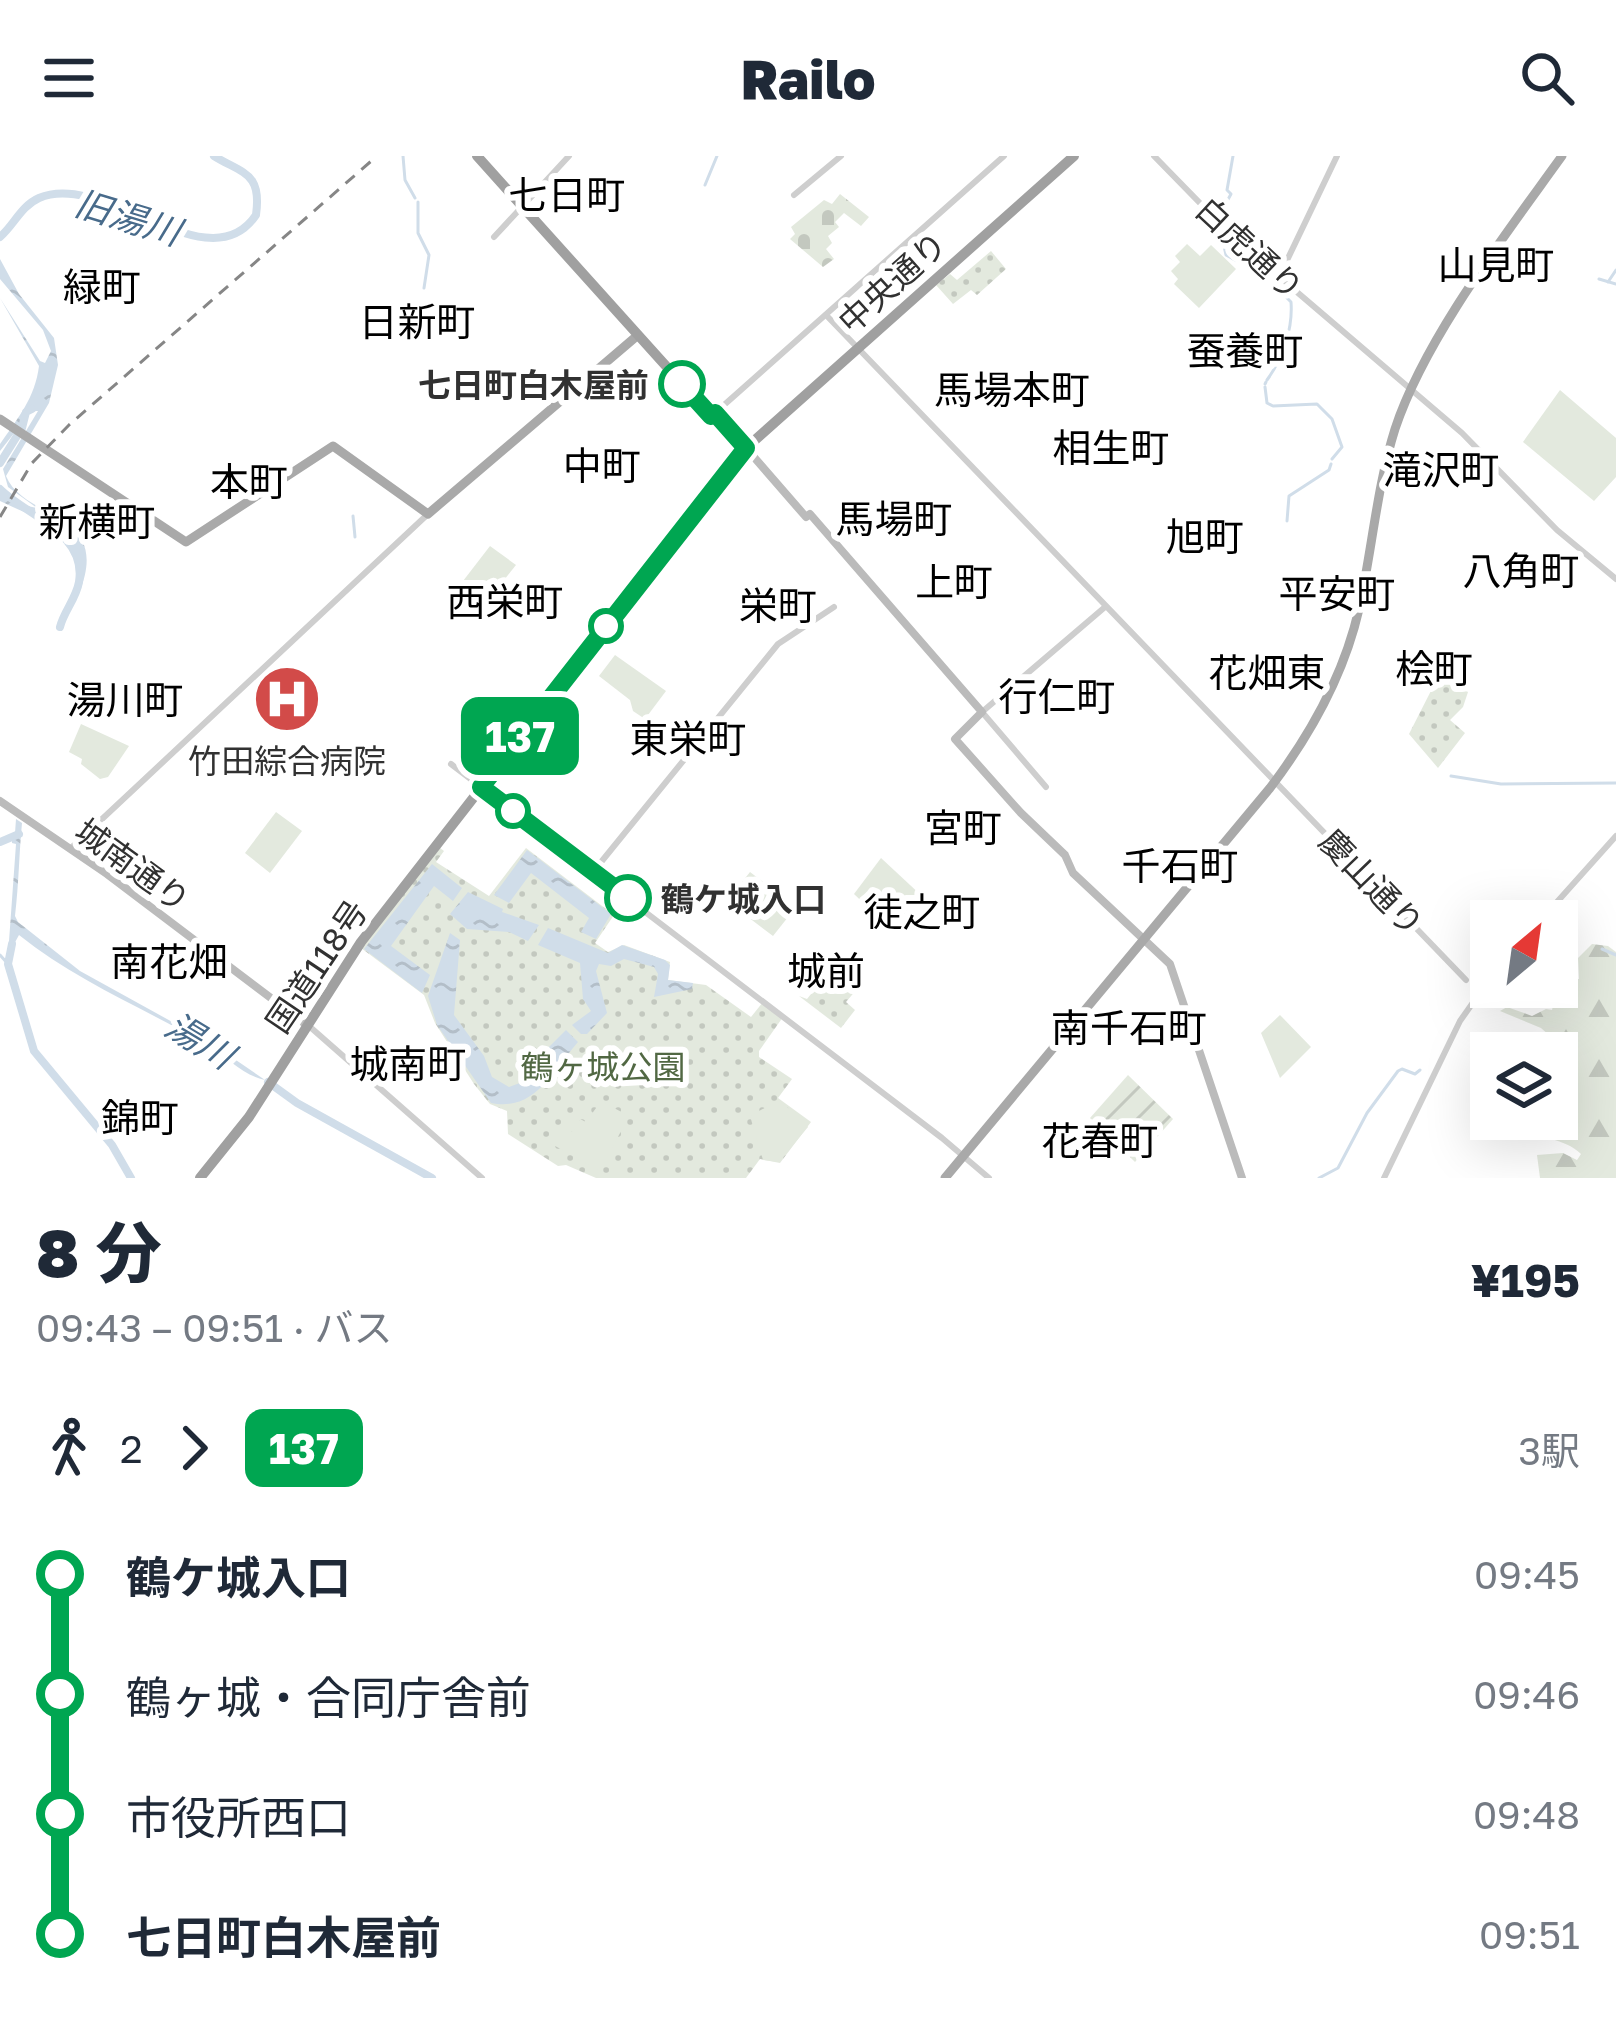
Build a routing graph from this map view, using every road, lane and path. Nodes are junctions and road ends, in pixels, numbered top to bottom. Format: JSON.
{"nodes":[{"id":1,"x":477,"y":156,"type":"edge"},
{"id":2,"x":569,"y":156,"type":"edge"},
{"id":3,"x":841,"y":156,"type":"edge"},
{"id":4,"x":1004,"y":156,"type":"edge"},
{"id":5,"x":1074,"y":156,"type":"edge"},
{"id":6,"x":1154,"y":156,"type":"edge"},
{"id":7,"x":1337,"y":156,"type":"edge"},
{"id":8,"x":1565,"y":156,"type":"edge"},
{"id":9,"x":794,"y":195,"type":"dead end"},
{"id":10,"x":523,"y":207,"type":"junction"},
{"id":11,"x":494,"y":237,"type":"dead end"},
{"id":12,"x":1279,"y":277,"type":"junction"},
{"id":13,"x":826,"y":315,"type":"junction"},
{"id":14,"x":638,"y":335,"type":"junction"},
{"id":15,"x":858,"y":349,"type":"junction"},
{"id":16,"x":1413,"y":390,"type":"junction"},
{"id":17,"x":713,"y":415,"type":"junction"},
{"id":18,"x":0,"y":418,"type":"edge"},
{"id":19,"x":746,"y":448,"type":"junction"},
{"id":20,"x":428,"y":514,"type":"junction"},
{"id":21,"x":1616,"y":579,"type":"edge"},
{"id":22,"x":641,"y":582,"type":"joint"},
{"id":23,"x":1106,"y":606,"type":"junction"},
{"id":24,"x":835,"y":608,"type":"dead end"},
{"id":25,"x":982,"y":712,"type":"junction"},
{"id":26,"x":451,"y":764,"type":"dead end"},
{"id":27,"x":1277,"y":783,"type":"junction"},
{"id":28,"x":481,"y":787,"type":"junction"},
{"id":29,"x":1046,"y":787,"type":"dead end"},
{"id":30,"x":0,"y":801,"type":"edge"},
{"id":31,"x":1616,"y":836,"type":"edge"},
{"id":32,"x":70,"y":848,"type":"junction"},
{"id":33,"x":593,"y":872,"type":"junction"},
{"id":34,"x":1559,"y":900,"type":"edge"},
{"id":35,"x":1146,"y":940,"type":"junction"},
{"id":36,"x":1466,"y":980,"type":"dead end"},
{"id":37,"x":1470,"y":1006,"type":"edge"},
{"id":38,"x":308,"y":1025,"type":"junction"},
{"id":39,"x":965,"y":1158,"type":"junction"},
{"id":40,"x":200,"y":1178,"type":"edge"},
{"id":41,"x":482,"y":1178,"type":"edge"},
{"id":42,"x":948,"y":1178,"type":"edge"},
{"id":43,"x":988,"y":1178,"type":"edge"},
{"id":44,"x":1242,"y":1178,"type":"edge"},
{"id":45,"x":1384,"y":1178,"type":"edge"}],
"edges":[{"from":1,"to":10,"type":"highway"},
{"from":2,"to":10,"type":"street"},
{"from":3,"to":9,"type":"street"},
{"from":4,"to":13,"type":"street"},
{"from":5,"to":15,"type":"highway","name":"中央通り"},
{"from":6,"to":12,"type":"street","name":"白虎通り"},
{"from":7,"to":12,"type":"street"},
{"from":8,"to":16,"type":"main road"},
{"from":10,"to":11,"type":"street"},
{"from":10,"to":14,"type":"highway"},
{"from":12,"to":16,"type":"street","name":"白虎通り"},
{"from":13,"to":15,"type":"street","name":"慶山通り"},
{"from":13,"to":17,"type":"street"},
{"from":14,"to":17,"type":"highway"},
{"from":14,"to":20,"type":"main road"},
{"from":15,"to":19,"type":"highway","name":"中央通り"},
{"from":15,"to":23,"type":"street","name":"慶山通り"},
{"from":16,"to":21,"type":"street","name":"白虎通り"},
{"from":16,"to":27,"type":"main road"},
{"from":17,"to":19,"type":"highway"},
{"from":18,"to":20,"type":"main road"},
{"from":19,"to":22,"type":"highway","name":"中央通り"},
{"from":19,"to":25,"type":"main road"},
{"from":20,"to":32,"type":"street"},
{"from":22,"to":28,"type":"highway","name":"国道118号"},
{"from":23,"to":25,"type":"street"},
{"from":23,"to":27,"type":"street","name":"慶山通り"},
{"from":24,"to":33,"type":"street"},
{"from":25,"to":29,"type":"street"},
{"from":25,"to":35,"type":"main road"},
{"from":26,"to":28,"type":"street"},
{"from":27,"to":35,"type":"main road"},
{"from":27,"to":36,"type":"street","name":"慶山通り"},
{"from":28,"to":33,"type":"street"},
{"from":28,"to":38,"type":"highway","name":"国道118号"},
{"from":30,"to":32,"type":"main road","name":"城南通り"},
{"from":31,"to":34,"type":"street"},
{"from":32,"to":38,"type":"main road","name":"城南通り"},
{"from":33,"to":39,"type":"street"},
{"from":35,"to":39,"type":"main road"},
{"from":35,"to":44,"type":"main road"},
{"from":37,"to":45,"type":"street"},
{"from":38,"to":40,"type":"highway","name":"国道118号"},
{"from":38,"to":41,"type":"street","name":"城南通り"},
{"from":39,"to":42,"type":"main road"},
{"from":39,"to":43,"type":"street"}]}
